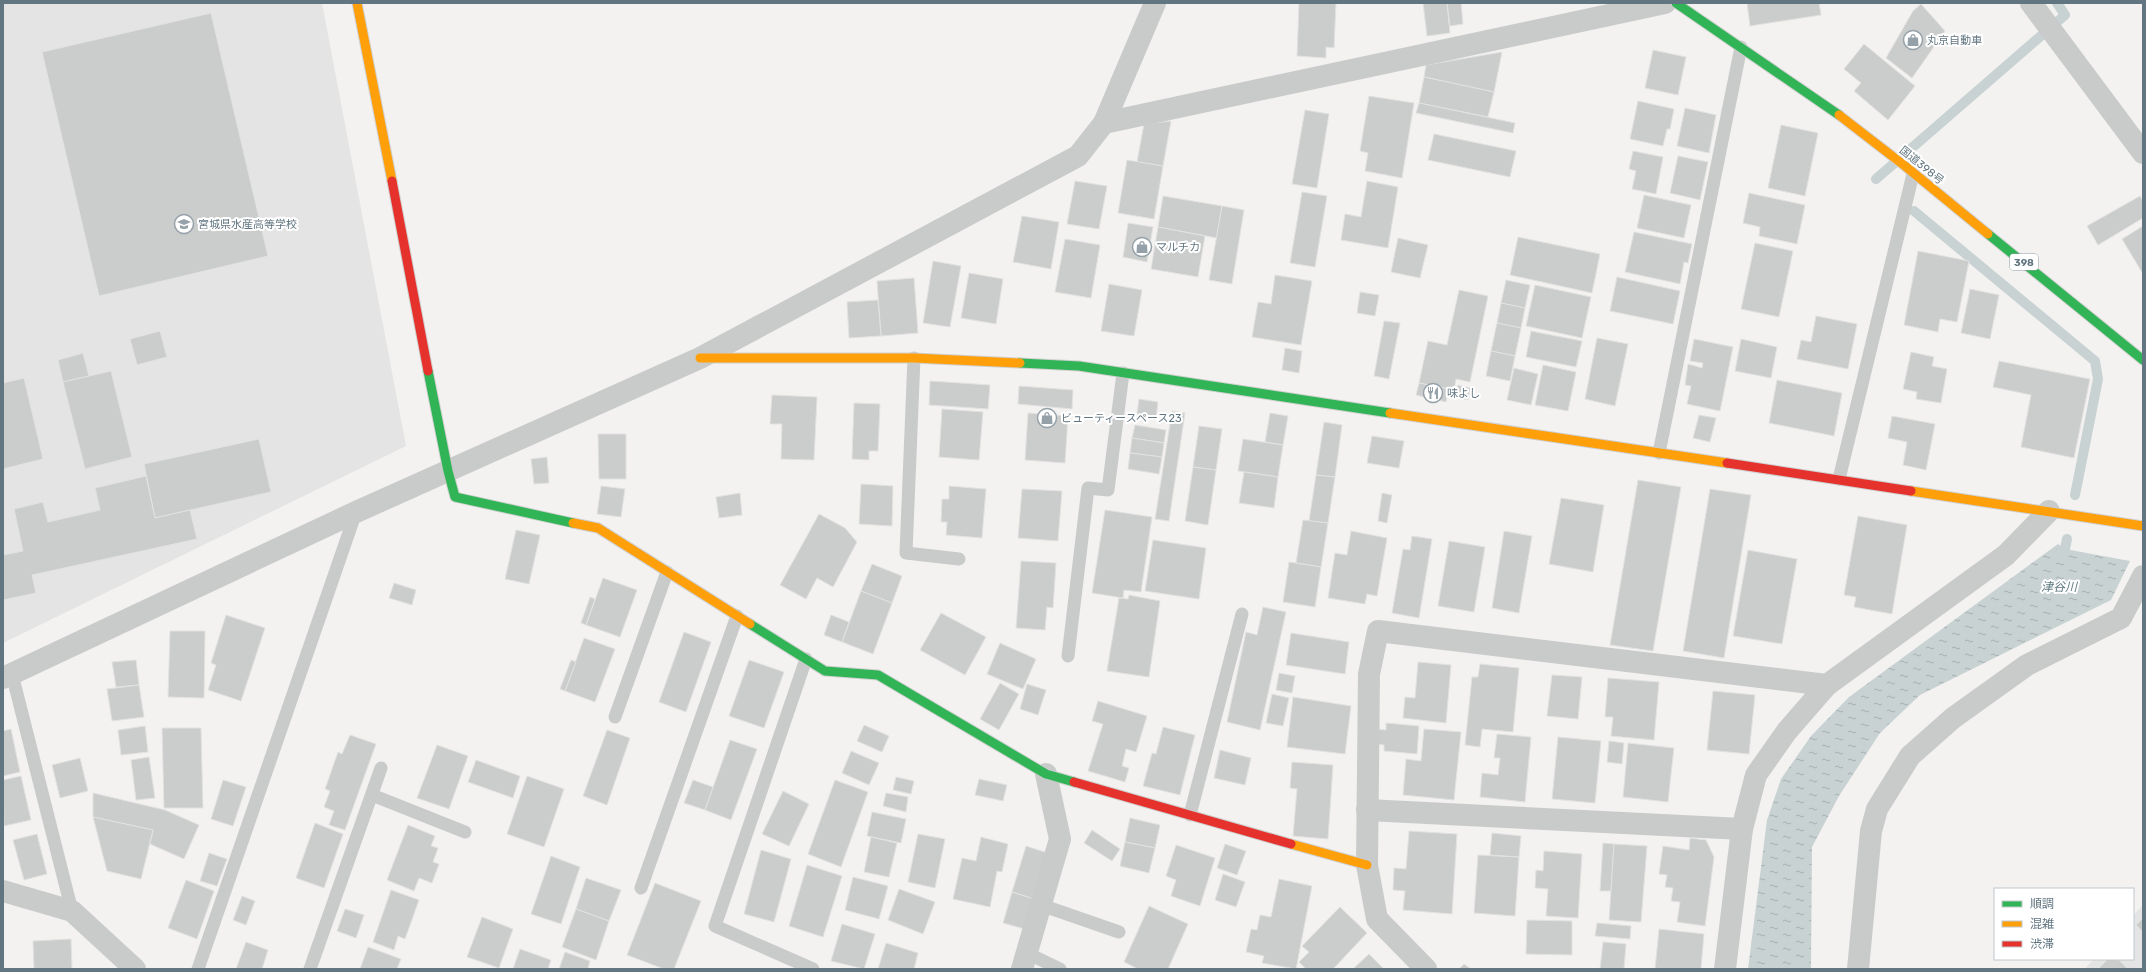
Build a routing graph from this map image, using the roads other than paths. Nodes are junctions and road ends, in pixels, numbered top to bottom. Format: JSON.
{"nodes":[{"id":1,"x":357,"y":3,"type":"edge"},
{"id":2,"x":1155,"y":3,"type":"edge"},
{"id":3,"x":1665,"y":3,"type":"edge"},
{"id":4,"x":1676,"y":3,"type":"edge"},
{"id":5,"x":2037,"y":11,"type":"edge"},
{"id":6,"x":1741,"y":47,"type":"junction"},
{"id":7,"x":1104,"y":123,"type":"junction"},
{"id":8,"x":2143,"y":154,"type":"edge"},
{"id":9,"x":1909,"y":170,"type":"junction"},
{"id":10,"x":700,"y":358,"type":"junction"},
{"id":11,"x":914,"y":358,"type":"junction"},
{"id":12,"x":2143,"y":360,"type":"edge"},
{"id":13,"x":1123,"y":373,"type":"junction"},
{"id":14,"x":1659,"y":453,"type":"junction"},
{"id":15,"x":448,"y":471,"type":"junction"},
{"id":16,"x":1839,"y":479,"type":"junction"},
{"id":17,"x":2049,"y":510,"type":"junction"},
{"id":18,"x":356,"y":512,"type":"junction"},
{"id":19,"x":2143,"y":526,"type":"edge"},
{"id":20,"x":959,"y":559,"type":"dead end"},
{"id":21,"x":667,"y":572,"type":"junction"},
{"id":22,"x":2143,"y":576,"type":"edge"},
{"id":23,"x":1242,"y":614,"type":"dead end"},
{"id":24,"x":737,"y":616,"type":"junction"},
{"id":25,"x":1068,"y":656,"type":"dead end"},
{"id":26,"x":806,"y":659,"type":"junction"},
{"id":27,"x":7,"y":676,"type":"edge"},
{"id":28,"x":1827,"y":685,"type":"junction"},
{"id":29,"x":615,"y":717,"type":"dead end"},
{"id":30,"x":382,"y":768,"type":"dead end"},
{"id":31,"x":1046,"y":774,"type":"junction"},
{"id":32,"x":372,"y":795,"type":"junction"},
{"id":33,"x":1367,"y":810,"type":"junction"},
{"id":34,"x":1190,"y":816,"type":"junction"},
{"id":35,"x":1742,"y":829,"type":"junction"},
{"id":36,"x":465,"y":832,"type":"dead end"},
{"id":37,"x":1367,"y":865,"type":"junction"},
{"id":38,"x":641,"y":888,"type":"dead end"},
{"id":39,"x":3,"y":891,"type":"edge"},
{"id":40,"x":1041,"y":905,"type":"junction"},
{"id":41,"x":72,"y":912,"type":"junction"},
{"id":42,"x":1119,"y":932,"type":"dead end"},
{"id":43,"x":1025,"y":961,"type":"edge"},
{"id":44,"x":135,"y":969,"type":"edge"},
{"id":45,"x":198,"y":969,"type":"edge"},
{"id":46,"x":310,"y":969,"type":"edge"},
{"id":47,"x":813,"y":969,"type":"edge"},
{"id":48,"x":1060,"y":969,"type":"edge"},
{"id":49,"x":1426,"y":969,"type":"edge"},
{"id":50,"x":1724,"y":969,"type":"edge"},
{"id":51,"x":1858,"y":969,"type":"edge"}],
"edges":[{"from":1,"to":15,"type":"main road"},
{"from":2,"to":7,"type":"street"},
{"from":3,"to":7,"type":"street"},
{"from":4,"to":6,"type":"main road","name":"国道398号","number":"398"},
{"from":5,"to":8,"type":"street"},
{"from":6,"to":9,"type":"main road","name":"国道398号","number":"398"},
{"from":6,"to":14,"type":"lane"},
{"from":7,"to":10,"type":"street"},
{"from":9,"to":12,"type":"main road","name":"国道398号","number":"398"},
{"from":9,"to":16,"type":"lane"},
{"from":10,"to":11,"type":"main road"},
{"from":10,"to":15,"type":"street"},
{"from":11,"to":13,"type":"main road"},
{"from":11,"to":20,"type":"lane"},
{"from":13,"to":14,"type":"main road"},
{"from":13,"to":25,"type":"lane"},
{"from":14,"to":16,"type":"main road"},
{"from":15,"to":18,"type":"street"},
{"from":15,"to":21,"type":"main road"},
{"from":16,"to":17,"type":"main road"},
{"from":17,"to":19,"type":"main road"},
{"from":17,"to":28,"type":"street"},
{"from":18,"to":27,"type":"street"},
{"from":18,"to":45,"type":"lane"},
{"from":21,"to":24,"type":"main road"},
{"from":21,"to":29,"type":"lane"},
{"from":22,"to":51,"type":"street"},
{"from":23,"to":34,"type":"lane"},
{"from":24,"to":26,"type":"main road"},
{"from":24,"to":38,"type":"lane"},
{"from":26,"to":31,"type":"main road"},
{"from":26,"to":47,"type":"lane"},
{"from":27,"to":41,"type":"lane"},
{"from":28,"to":33,"type":"street"},
{"from":28,"to":35,"type":"street"},
{"from":30,"to":32,"type":"lane"},
{"from":31,"to":34,"type":"main road"},
{"from":31,"to":40,"type":"street"},
{"from":32,"to":36,"type":"lane"},
{"from":32,"to":46,"type":"lane"},
{"from":33,"to":35,"type":"street"},
{"from":33,"to":37,"type":"street"},
{"from":34,"to":37,"type":"main road"},
{"from":35,"to":50,"type":"street"},
{"from":37,"to":49,"type":"street"},
{"from":39,"to":41,"type":"street"},
{"from":40,"to":42,"type":"lane"},
{"from":40,"to":43,"type":"street"},
{"from":41,"to":44,"type":"street"},
{"from":43,"to":48,"type":"lane"}]}
